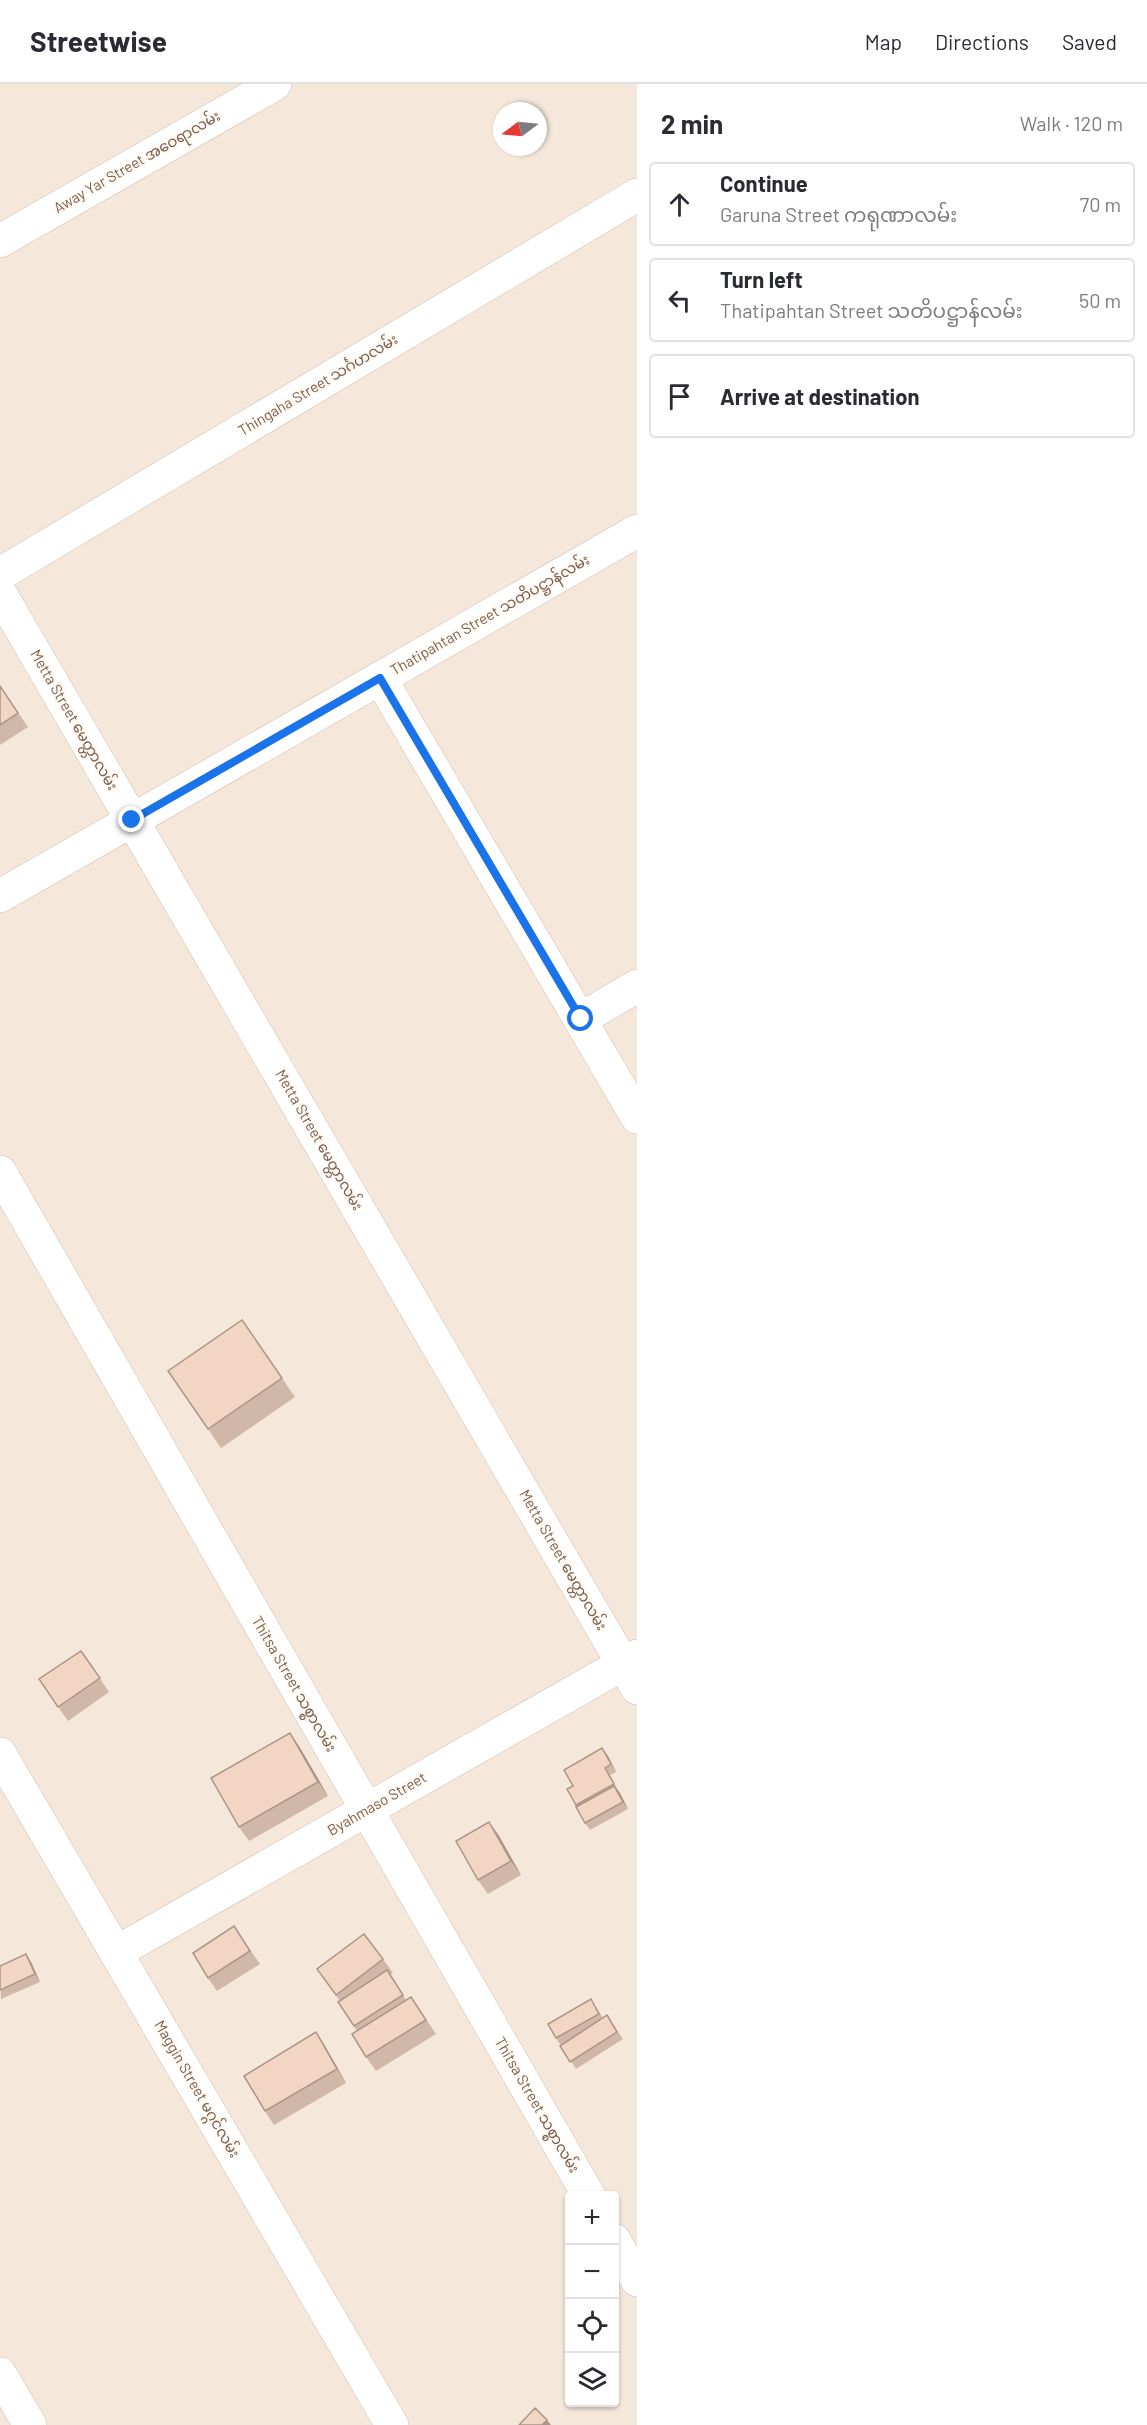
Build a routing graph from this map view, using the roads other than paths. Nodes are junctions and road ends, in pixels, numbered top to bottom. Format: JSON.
{"nodes":[{"id":1,"x":274,"y":84,"type":"edge"},
{"id":2,"x":637,"y":195,"type":"edge"},
{"id":3,"x":0,"y":241,"type":"edge"},
{"id":4,"x":637,"y":531,"type":"edge"},
{"id":5,"x":0,"y":574,"type":"edge"},
{"id":6,"x":0,"y":593,"type":"edge"},
{"id":7,"x":380,"y":678,"type":"junction"},
{"id":8,"x":132,"y":820,"type":"junction"},
{"id":9,"x":0,"y":896,"type":"edge"},
{"id":10,"x":637,"y":986,"type":"edge"},
{"id":11,"x":581,"y":1019,"type":"junction"},
{"id":12,"x":637,"y":1117,"type":"edge"},
{"id":13,"x":0,"y":1172,"type":"edge"},
{"id":14,"x":632,"y":1669,"type":"edge"},
{"id":15,"x":1,"y":1760,"type":"edge"},
{"id":16,"x":367,"y":1810,"type":"junction"},
{"id":17,"x":117,"y":1952,"type":"junction"},
{"id":18,"x":586,"y":2191,"type":"edge"},
{"id":19,"x":618,"y":2245,"type":"edge"},
{"id":20,"x":637,"y":2280,"type":"edge"},
{"id":21,"x":0,"y":2374,"type":"edge"},
{"id":22,"x":18,"y":2421,"type":"edge"},
{"id":23,"x":392,"y":2425,"type":"edge"}],
"edges":[{"from":1,"to":3,"type":"street","name":"Away Yar Street အဝေရာလမ်း"},
{"from":2,"to":5,"type":"street","name":"Thingaha Street သင်္ဂဟလမ်း"},
{"from":4,"to":7,"type":"street","name":"Thatipahtan Street သတိပဋ္ဌာန်လမ်း"},
{"from":6,"to":8,"type":"street","name":"Metta Street မေတ္တာလမ်း"},
{"from":7,"to":8,"type":"street","name":"Thatipahtan Street သတိပဋ္ဌာန်လမ်း"},
{"from":7,"to":11,"type":"street"},
{"from":8,"to":9,"type":"street","name":"Thatipahtan Street သတိပဋ္ဌာန်လမ်း"},
{"from":8,"to":14,"type":"street","name":"Metta Street မေတ္တာလမ်း"},
{"from":10,"to":11,"type":"street"},
{"from":11,"to":12,"type":"street"},
{"from":13,"to":16,"type":"street","name":"Thitsa Street သစ္စာလမ်း"},
{"from":14,"to":16,"type":"street","name":"Byahmaso Street"},
{"from":15,"to":17,"type":"street","name":"Maggin Street မဂ္ဂင်လမ်း"},
{"from":16,"to":17,"type":"street","name":"Byahmaso Street"},
{"from":16,"to":18,"type":"street","name":"Thitsa Street သစ္စာလမ်း"},
{"from":17,"to":23,"type":"street","name":"Maggin Street မဂ္ဂင်လမ်း"},
{"from":19,"to":20,"type":"street"},
{"from":21,"to":22,"type":"street"}]}
